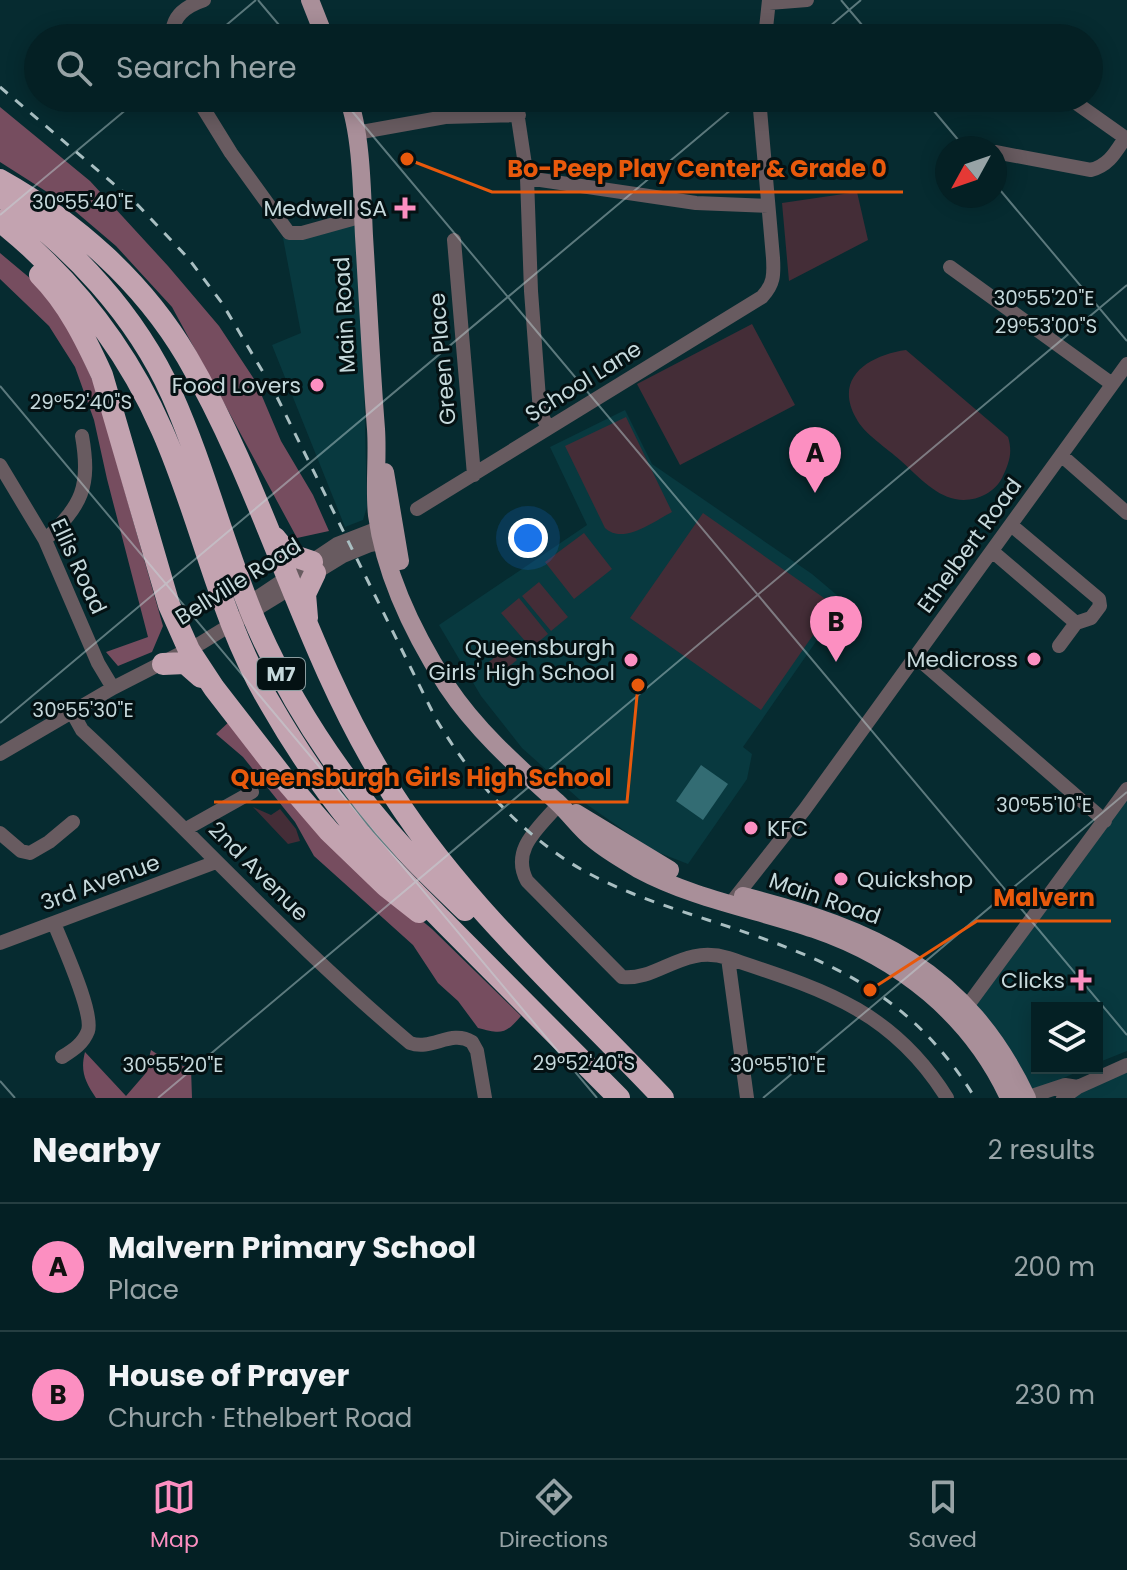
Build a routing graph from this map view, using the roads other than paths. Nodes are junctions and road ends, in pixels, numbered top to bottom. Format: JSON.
{"nodes":[{"id":1,"x":204,"y":0,"type":"edge"},
{"id":2,"x":310,"y":0,"type":"edge"},
{"id":3,"x":807,"y":0,"type":"edge"},
{"id":4,"x":769,"y":2,"type":"edge"},
{"id":5,"x":175,"y":24,"type":"edge"},
{"id":6,"x":319,"y":24,"type":"edge"},
{"id":7,"x":767,"y":24,"type":"edge"},
{"id":8,"x":206,"y":112,"type":"edge"},
{"id":9,"x":351,"y":112,"type":"edge"},
{"id":10,"x":518,"y":112,"type":"edge"},
{"id":11,"x":760,"y":112,"type":"edge"},
{"id":12,"x":1089,"y":112,"type":"edge"},
{"id":13,"x":519,"y":115,"type":"junction"},
{"id":14,"x":356,"y":133,"type":"junction"},
{"id":15,"x":1126,"y":138,"type":"edge"},
{"id":16,"x":1007,"y":154,"type":"edge"},
{"id":17,"x":527,"y":178,"type":"junction"},
{"id":18,"x":0,"y":180,"type":"edge"},
{"id":19,"x":0,"y":196,"type":"edge"},
{"id":20,"x":768,"y":206,"type":"junction"},
{"id":21,"x":363,"y":216,"type":"junction"},
{"id":22,"x":0,"y":221,"type":"edge"},
{"id":23,"x":0,"y":238,"type":"edge"},
{"id":24,"x":454,"y":240,"type":"dead end"},
{"id":25,"x":950,"y":267,"type":"dead end"},
{"id":26,"x":1127,"y":364,"type":"edge"},
{"id":27,"x":1112,"y":384,"type":"junction"},
{"id":28,"x":548,"y":428,"type":"junction"},
{"id":29,"x":82,"y":436,"type":"dead end"},
{"id":30,"x":1061,"y":455,"type":"junction"},
{"id":31,"x":0,"y":465,"type":"edge"},
{"id":32,"x":474,"y":475,"type":"junction"},
{"id":33,"x":417,"y":509,"type":"dead end"},
{"id":34,"x":1127,"y":513,"type":"edge"},
{"id":35,"x":1011,"y":525,"type":"junction"},
{"id":36,"x":268,"y":527,"type":"junction"},
{"id":37,"x":388,"y":533,"type":"junction"},
{"id":38,"x":45,"y":540,"type":"junction"},
{"id":39,"x":992,"y":551,"type":"junction"},
{"id":40,"x":314,"y":568,"type":"junction"},
{"id":41,"x":283,"y":588,"type":"junction"},
{"id":42,"x":169,"y":605,"type":"junction"},
{"id":43,"x":1076,"y":623,"type":"junction"},
{"id":44,"x":308,"y":625,"type":"junction"},
{"id":45,"x":194,"y":641,"type":"junction"},
{"id":46,"x":1059,"y":646,"type":"dead end"},
{"id":47,"x":916,"y":657,"type":"junction"},
{"id":48,"x":163,"y":659,"type":"junction"},
{"id":49,"x":113,"y":688,"type":"junction"},
{"id":50,"x":214,"y":688,"type":"junction"},
{"id":51,"x":72,"y":712,"type":"junction"},
{"id":52,"x":0,"y":754,"type":"edge"},
{"id":53,"x":1127,"y":789,"type":"edge"},
{"id":54,"x":252,"y":792,"type":"dead end"},
{"id":55,"x":559,"y":804,"type":"junction"},
{"id":56,"x":1105,"y":821,"type":"junction"},
{"id":57,"x":73,"y":822,"type":"dead end"},
{"id":58,"x":186,"y":829,"type":"junction"},
{"id":59,"x":3,"y":836,"type":"edge"},
{"id":60,"x":216,"y":862,"type":"junction"},
{"id":61,"x":762,"y":867,"type":"junction"},
{"id":62,"x":733,"y":900,"type":"junction"},
{"id":63,"x":762,"y":901,"type":"junction"},
{"id":64,"x":54,"y":923,"type":"junction"},
{"id":65,"x":0,"y":943,"type":"edge"},
{"id":66,"x":728,"y":958,"type":"junction"},
{"id":67,"x":497,"y":976,"type":"junction"},
{"id":68,"x":963,"y":1014,"type":"junction"},
{"id":69,"x":62,"y":1057,"type":"dead end"},
{"id":70,"x":1127,"y":1065,"type":"edge"},
{"id":71,"x":1078,"y":1087,"type":"junction"},
{"id":72,"x":485,"y":1098,"type":"edge"},
{"id":73,"x":619,"y":1098,"type":"edge"},
{"id":74,"x":653,"y":1098,"type":"edge"},
{"id":75,"x":663,"y":1098,"type":"edge"},
{"id":76,"x":747,"y":1098,"type":"edge"},
{"id":77,"x":947,"y":1098,"type":"edge"},
{"id":78,"x":1009,"y":1098,"type":"edge"},
{"id":79,"x":1026,"y":1098,"type":"edge"},
{"id":80,"x":1063,"y":1098,"type":"edge"}],
"edges":[{"from":1,"to":5,"type":"street"},
{"from":2,"to":6,"type":"main road"},
{"from":3,"to":4,"type":"street"},
{"from":4,"to":7,"type":"street"},
{"from":8,"to":21,"type":"street"},
{"from":9,"to":14,"type":"main road","name":"Main Road"},
{"from":10,"to":13,"type":"street"},
{"from":11,"to":20,"type":"street"},
{"from":12,"to":15,"type":"street"},
{"from":13,"to":14,"type":"street"},
{"from":13,"to":17,"type":"street"},
{"from":14,"to":21,"type":"main road","name":"Main Road"},
{"from":15,"to":16,"type":"street"},
{"from":17,"to":20,"type":"street"},
{"from":17,"to":28,"type":"street"},
{"from":18,"to":36,"type":"highway"},
{"from":19,"to":74,"type":"highway","number":"M7"},
{"from":20,"to":28,"type":"street","name":"School Lane"},
{"from":21,"to":37,"type":"main road","name":"Main Road"},
{"from":22,"to":67,"type":"highway","number":"M7"},
{"from":23,"to":42,"type":"highway"},
{"from":24,"to":32,"type":"street","name":"Green Place"},
{"from":25,"to":27,"type":"street"},
{"from":26,"to":27,"type":"street","name":"Ethelbert Road"},
{"from":27,"to":30,"type":"street","name":"Ethelbert Road"},
{"from":28,"to":32,"type":"street","name":"School Lane"},
{"from":29,"to":38,"type":"street"},
{"from":30,"to":34,"type":"street"},
{"from":30,"to":35,"type":"street","name":"Ethelbert Road"},
{"from":31,"to":38,"type":"street","name":"Ellis Road"},
{"from":32,"to":33,"type":"street","name":"School Lane"},
{"from":35,"to":39,"type":"street","name":"Ethelbert Road"},
{"from":35,"to":43,"type":"street"},
{"from":36,"to":40,"type":"highway"},
{"from":36,"to":41,"type":"highway"},
{"from":37,"to":40,"type":"street","name":"Bellville Road"},
{"from":37,"to":55,"type":"main road","name":"Main Road"},
{"from":38,"to":49,"type":"street","name":"Ellis Road"},
{"from":39,"to":43,"type":"street"},
{"from":39,"to":47,"type":"street","name":"Ethelbert Road"},
{"from":40,"to":41,"type":"street","name":"Bellville Road"},
{"from":40,"to":44,"type":"highway"},
{"from":41,"to":44,"type":"highway"},
{"from":41,"to":45,"type":"street","name":"Bellville Road"},
{"from":42,"to":45,"type":"highway"},
{"from":42,"to":48,"type":"highway"},
{"from":43,"to":46,"type":"street"},
{"from":44,"to":75,"type":"highway"},
{"from":45,"to":48,"type":"street","name":"Bellville Road"},
{"from":45,"to":50,"type":"highway"},
{"from":47,"to":56,"type":"street"},
{"from":47,"to":61,"type":"street","name":"Ethelbert Road"},
{"from":48,"to":49,"type":"street","name":"Bellville Road"},
{"from":48,"to":50,"type":"highway"},
{"from":49,"to":51,"type":"street","name":"Bellville Road"},
{"from":50,"to":67,"type":"highway"},
{"from":51,"to":52,"type":"street","name":"Bellville Road"},
{"from":51,"to":58,"type":"street","name":"2nd Avenue"},
{"from":53,"to":56,"type":"street"},
{"from":54,"to":58,"type":"street"},
{"from":55,"to":62,"type":"main road","name":"Main Road"},
{"from":55,"to":66,"type":"street"},
{"from":56,"to":68,"type":"street"},
{"from":57,"to":59,"type":"street"},
{"from":58,"to":60,"type":"street","name":"2nd Avenue"},
{"from":60,"to":64,"type":"street","name":"3rd Avenue"},
{"from":60,"to":72,"type":"street","name":"2nd Avenue"},
{"from":61,"to":62,"type":"street","name":"Ethelbert Road"},
{"from":61,"to":63,"type":"street"},
{"from":62,"to":63,"type":"main road","name":"Main Road"},
{"from":62,"to":68,"type":"main road","name":"Main Road"},
{"from":63,"to":68,"type":"main road","name":"Main Road"},
{"from":64,"to":65,"type":"street","name":"3rd Avenue"},
{"from":64,"to":69,"type":"street"},
{"from":66,"to":76,"type":"street"},
{"from":66,"to":77,"type":"street"},
{"from":67,"to":73,"type":"highway","number":"M7"},
{"from":68,"to":78,"type":"main road","name":"Main Road"},
{"from":68,"to":79,"type":"main road","name":"Main Road"},
{"from":70,"to":71,"type":"street"},
{"from":71,"to":79,"type":"street"},
{"from":71,"to":80,"type":"street"}]}
